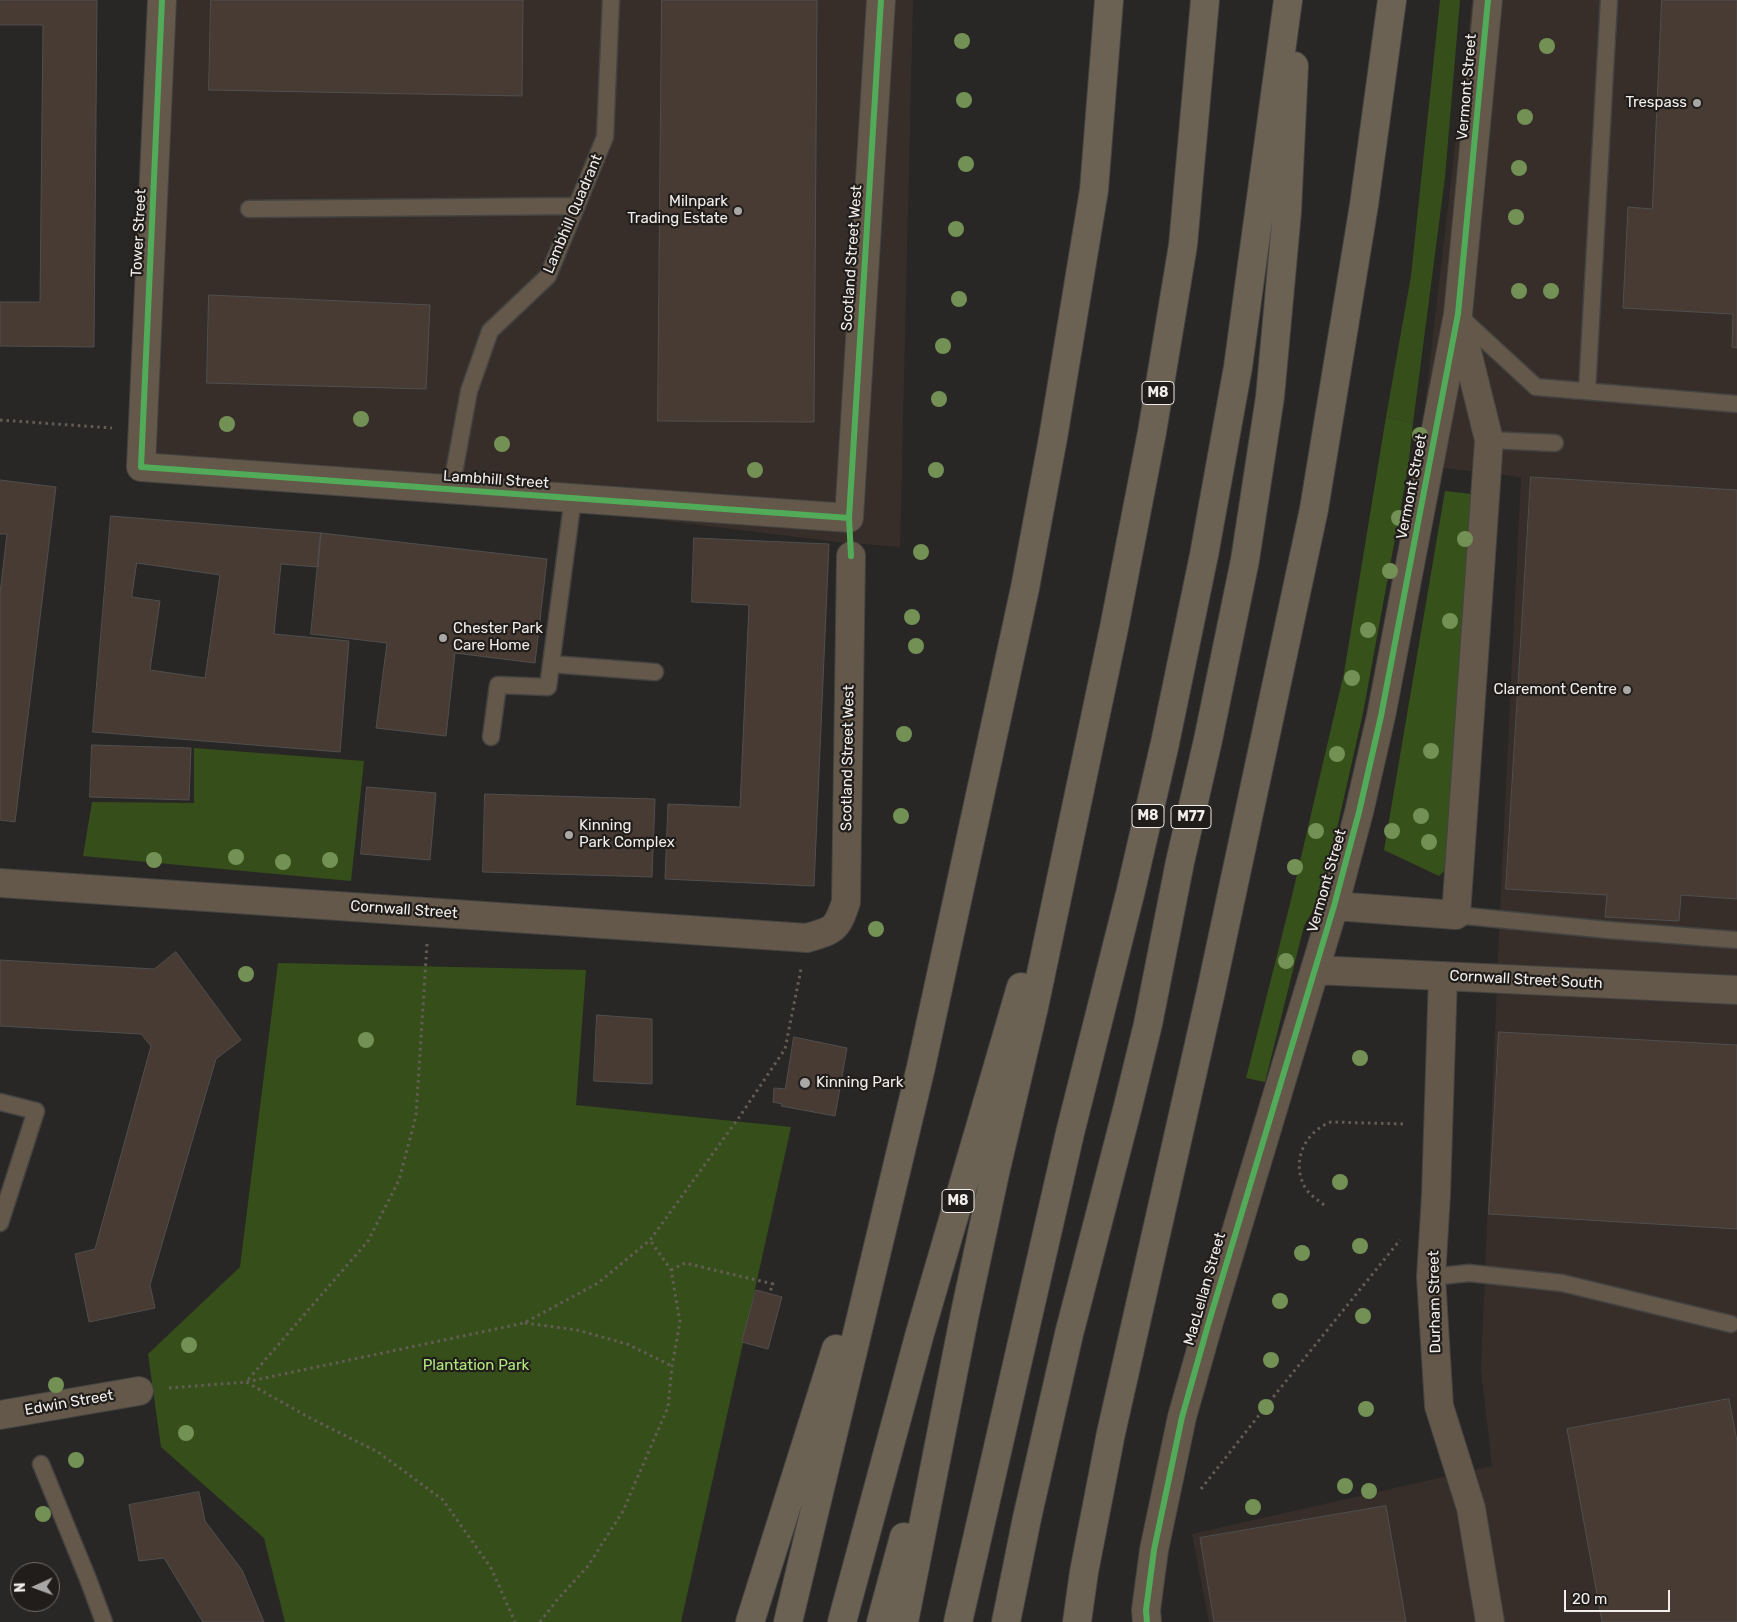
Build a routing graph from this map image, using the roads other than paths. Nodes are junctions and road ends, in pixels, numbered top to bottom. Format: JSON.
{"nodes":[{"id":1,"x":162,"y":0,"type":"edge"},
{"id":2,"x":611,"y":0,"type":"edge"},
{"id":3,"x":881,"y":0,"type":"edge"},
{"id":4,"x":1109,"y":0,"type":"edge"},
{"id":5,"x":1206,"y":0,"type":"edge"},
{"id":6,"x":1288,"y":0,"type":"edge"},
{"id":7,"x":1294,"y":0,"type":"edge"},
{"id":8,"x":1377,"y":0,"type":"edge"},
{"id":9,"x":1392,"y":0,"type":"edge"},
{"id":10,"x":1488,"y":0,"type":"edge"},
{"id":11,"x":1609,"y":0,"type":"edge"},
{"id":12,"x":1364,"y":205,"type":"junction"},
{"id":13,"x":577,"y":206,"type":"junction"},
{"id":14,"x":249,"y":209,"type":"dead end"},
{"id":15,"x":1458,"y":314,"type":"junction"},
{"id":16,"x":1587,"y":391,"type":"junction"},
{"id":17,"x":1737,"y":404,"type":"edge"},
{"id":18,"x":1489,"y":440,"type":"junction"},
{"id":19,"x":1555,"y":443,"type":"dead end"},
{"id":20,"x":141,"y":467,"type":"joint"},
{"id":21,"x":451,"y":490,"type":"junction"},
{"id":22,"x":573,"y":498,"type":"junction"},
{"id":23,"x":849,"y":518,"type":"joint"},
{"id":24,"x":851,"y":556,"type":"dead end"},
{"id":25,"x":551,"y":664,"type":"junction"},
{"id":26,"x":655,"y":672,"type":"dead end"},
{"id":27,"x":491,"y":737,"type":"dead end"},
{"id":28,"x":1082,"y":781,"type":"junction"},
{"id":29,"x":0,"y":883,"type":"edge"},
{"id":30,"x":1334,"y":906,"type":"junction"},
{"id":31,"x":1456,"y":915,"type":"junction"},
{"id":32,"x":808,"y":938,"type":"joint"},
{"id":33,"x":1737,"y":940,"type":"edge"},
{"id":34,"x":1315,"y":970,"type":"junction"},
{"id":35,"x":1443,"y":976,"type":"junction"},
{"id":36,"x":1737,"y":990,"type":"edge"},
{"id":37,"x":0,"y":1102,"type":"edge"},
{"id":38,"x":906,"y":1132,"type":"junction"},
{"id":39,"x":0,"y":1223,"type":"edge"},
{"id":40,"x":1431,"y":1277,"type":"junction"},
{"id":41,"x":965,"y":1313,"type":"junction"},
{"id":42,"x":1732,"y":1324,"type":"dead end"},
{"id":43,"x":139,"y":1391,"type":"road end"},
{"id":44,"x":0,"y":1415,"type":"edge"},
{"id":45,"x":41,"y":1464,"type":"dead end"},
{"id":46,"x":104,"y":1622,"type":"edge"},
{"id":47,"x":750,"y":1622,"type":"edge"},
{"id":48,"x":788,"y":1622,"type":"edge"},
{"id":49,"x":842,"y":1622,"type":"edge"},
{"id":50,"x":881,"y":1622,"type":"edge"},
{"id":51,"x":904,"y":1622,"type":"edge"},
{"id":52,"x":958,"y":1622,"type":"edge"},
{"id":53,"x":1006,"y":1622,"type":"edge"},
{"id":54,"x":1077,"y":1622,"type":"edge"},
{"id":55,"x":1147,"y":1622,"type":"edge"},
{"id":56,"x":1490,"y":1622,"type":"edge"}],
"edges":[{"from":1,"to":20,"type":"street","name":"Tower Street"},
{"from":2,"to":13,"type":"lane","name":"Lambhill Quadrant"},
{"from":3,"to":23,"type":"street","name":"Scotland Street West"},
{"from":4,"to":38,"type":"highway"},
{"from":5,"to":28,"type":"highway","number":"M8"},
{"from":6,"to":52,"type":"highway","number":"M8"},
{"from":7,"to":53,"type":"highway","number":"M77"},
{"from":8,"to":12,"type":"highway"},
{"from":9,"to":12,"type":"highway"},
{"from":10,"to":15,"type":"street","name":"Vermont Street"},
{"from":11,"to":16,"type":"lane"},
{"from":12,"to":54,"type":"highway"},
{"from":13,"to":14,"type":"lane"},
{"from":13,"to":21,"type":"lane","name":"Lambhill Quadrant"},
{"from":15,"to":16,"type":"lane"},
{"from":15,"to":18,"type":"street"},
{"from":15,"to":30,"type":"street","name":"Vermont Street"},
{"from":16,"to":17,"type":"lane"},
{"from":18,"to":19,"type":"lane"},
{"from":18,"to":31,"type":"street"},
{"from":20,"to":21,"type":"street","name":"Lambhill Street"},
{"from":21,"to":22,"type":"street","name":"Lambhill Street"},
{"from":22,"to":23,"type":"street","name":"Lambhill Street"},
{"from":22,"to":25,"type":"lane"},
{"from":24,"to":32,"type":"street","name":"Scotland Street West"},
{"from":25,"to":26,"type":"lane"},
{"from":25,"to":27,"type":"lane"},
{"from":28,"to":41,"type":"highway","number":"M8"},
{"from":28,"to":49,"type":"highway","number":"M8"},
{"from":29,"to":32,"type":"street","name":"Cornwall Street"},
{"from":30,"to":31,"type":"street"},
{"from":30,"to":34,"type":"street","name":"Vermont Street"},
{"from":31,"to":33,"type":"lane"},
{"from":34,"to":35,"type":"street","name":"Cornwall Street South"},
{"from":34,"to":55,"type":"street","name":"MacLellan Street"},
{"from":35,"to":36,"type":"street","name":"Cornwall Street South"},
{"from":35,"to":40,"type":"street","name":"Durham Street"},
{"from":37,"to":39,"type":"lane"},
{"from":38,"to":47,"type":"highway"},
{"from":38,"to":48,"type":"highway"},
{"from":40,"to":42,"type":"lane"},
{"from":40,"to":56,"type":"street","name":"Durham Street"},
{"from":41,"to":50,"type":"highway","number":"M8"},
{"from":41,"to":51,"type":"highway","number":"M8"},
{"from":43,"to":44,"type":"street","name":"Edwin Street"},
{"from":45,"to":46,"type":"lane"}]}
